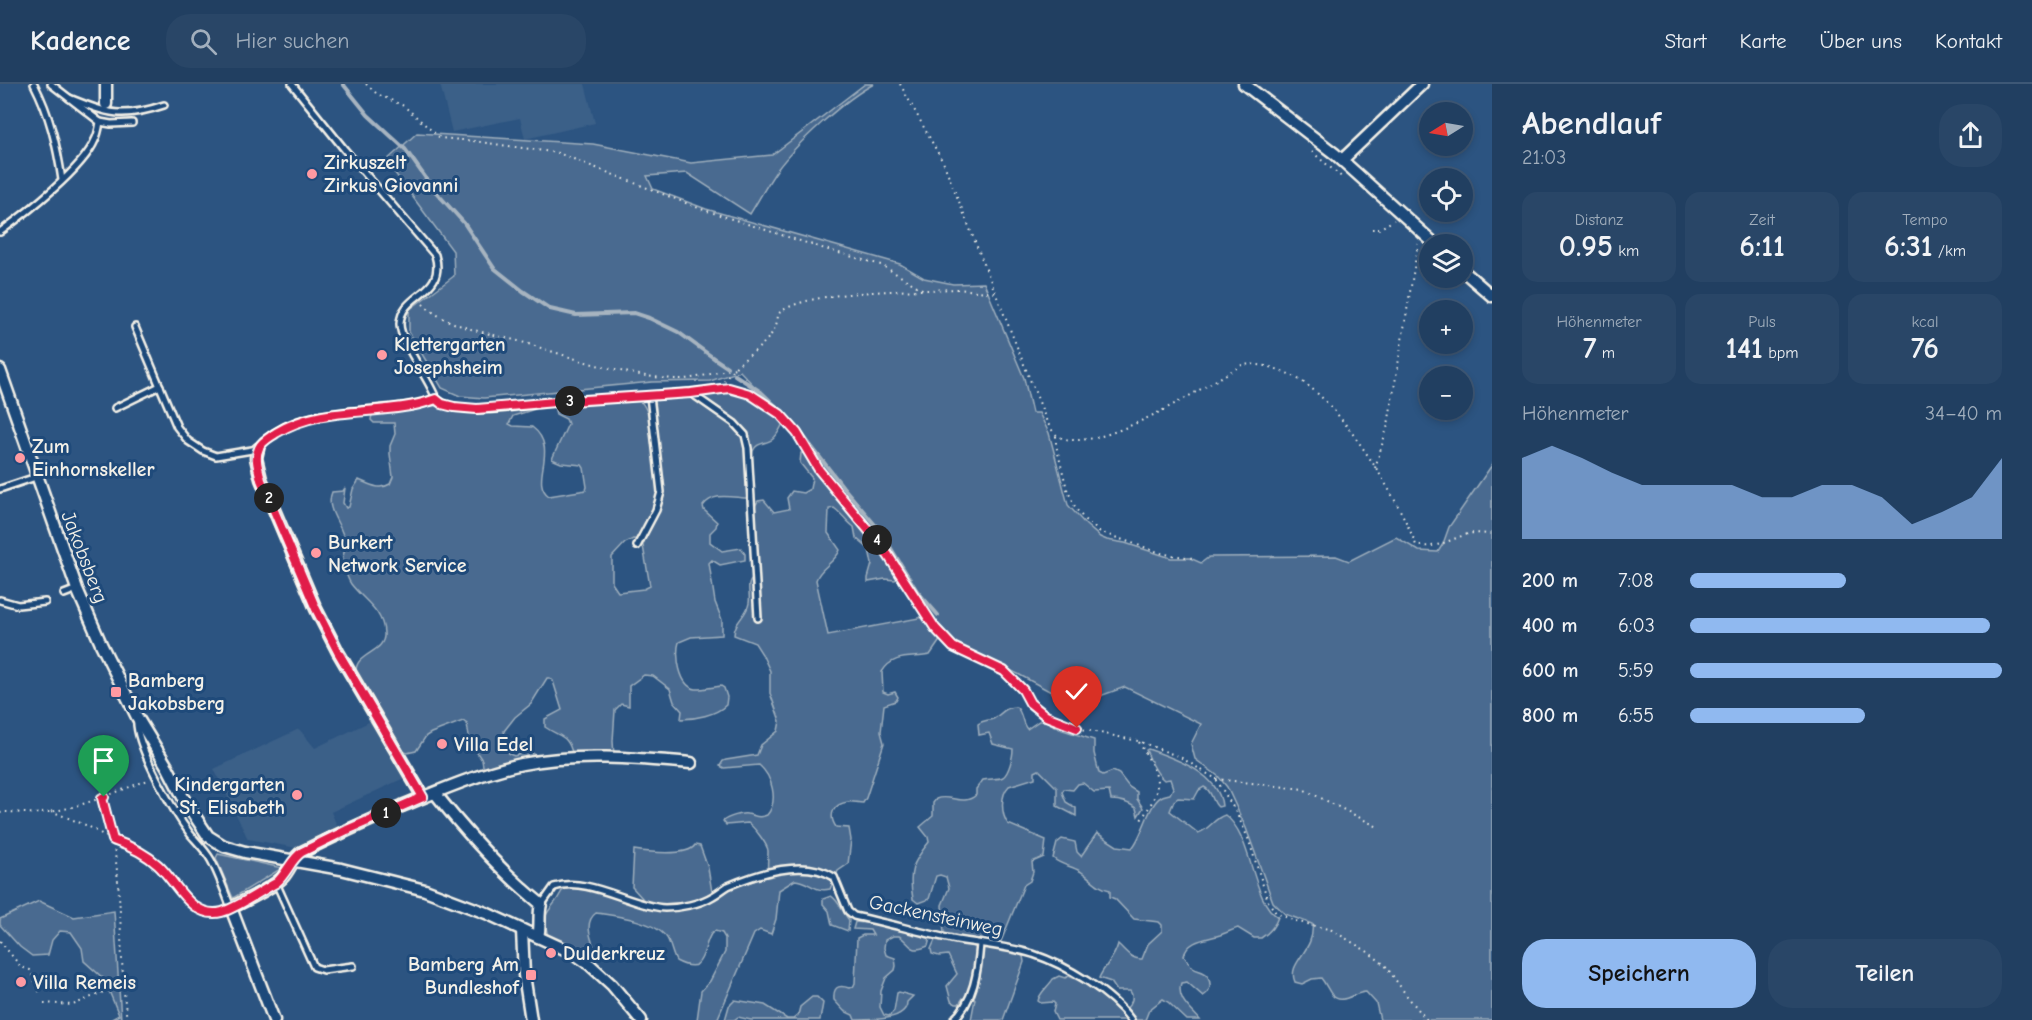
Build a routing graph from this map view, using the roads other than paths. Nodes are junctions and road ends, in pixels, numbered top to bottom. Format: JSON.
{"nodes":[{"id":1,"x":34,"y":84,"type":"edge"},
{"id":2,"x":51,"y":84,"type":"edge"},
{"id":3,"x":106,"y":84,"type":"edge"},
{"id":4,"x":292,"y":84,"type":"edge"},
{"id":5,"x":1244,"y":84,"type":"edge"},
{"id":6,"x":1422,"y":84,"type":"edge"},
{"id":7,"x":69,"y":98,"type":"junction"},
{"id":8,"x":106,"y":104,"type":"dead end"},
{"id":9,"x":165,"y":105,"type":"dead end"},
{"id":10,"x":100,"y":122,"type":"junction"},
{"id":11,"x":132,"y":123,"type":"dead end"},
{"id":12,"x":1342,"y":160,"type":"junction"},
{"id":13,"x":62,"y":180,"type":"junction"},
{"id":14,"x":0,"y":232,"type":"edge"},
{"id":15,"x":1419,"y":235,"type":"edge"},
{"id":16,"x":1473,"y":280,"type":"edge"},
{"id":17,"x":1492,"y":296,"type":"edge"},
{"id":18,"x":135,"y":327,"type":"dead end"},
{"id":19,"x":0,"y":370,"type":"edge"},
{"id":20,"x":160,"y":386,"type":"junction"},
{"id":21,"x":718,"y":389,"type":"road end"},
{"id":22,"x":691,"y":393,"type":"junction"},
{"id":23,"x":650,"y":396,"type":"junction"},
{"id":24,"x":436,"y":399,"type":"junction"},
{"id":25,"x":115,"y":408,"type":"dead end"},
{"id":26,"x":258,"y":450,"type":"junction"},
{"id":27,"x":36,"y":477,"type":"junction"},
{"id":28,"x":0,"y":489,"type":"edge"},
{"id":29,"x":637,"y":546,"type":"dead end"},
{"id":30,"x":77,"y":590,"type":"junction"},
{"id":31,"x":64,"y":594,"type":"dead end"},
{"id":32,"x":0,"y":600,"type":"edge"},
{"id":33,"x":45,"y":602,"type":"dead end"},
{"id":34,"x":758,"y":618,"type":"dead end"},
{"id":35,"x":137,"y":717,"type":"junction"},
{"id":36,"x":691,"y":763,"type":"dead end"},
{"id":37,"x":435,"y":793,"type":"junction"},
{"id":38,"x":423,"y":797,"type":"junction"},
{"id":39,"x":294,"y":859,"type":"junction"},
{"id":40,"x":276,"y":883,"type":"junction"},
{"id":41,"x":542,"y":904,"type":"junction"},
{"id":42,"x":231,"y":908,"type":"junction"},
{"id":43,"x":522,"y":930,"type":"junction"},
{"id":44,"x":538,"y":937,"type":"junction"},
{"id":45,"x":980,"y":944,"type":"junction"},
{"id":46,"x":353,"y":966,"type":"dead end"},
{"id":47,"x":274,"y":1020,"type":"edge"},
{"id":48,"x":531,"y":1020,"type":"edge"},
{"id":49,"x":641,"y":1020,"type":"edge"},
{"id":50,"x":952,"y":1020,"type":"edge"},
{"id":51,"x":1131,"y":1020,"type":"edge"}],
"edges":[{"from":1,"to":13,"type":"lane"},
{"from":2,"to":7,"type":"lane"},
{"from":3,"to":8,"type":"street"},
{"from":4,"to":24,"type":"lane"},
{"from":5,"to":12,"type":"street"},
{"from":6,"to":12,"type":"street"},
{"from":7,"to":9,"type":"lane"},
{"from":7,"to":10,"type":"lane"},
{"from":10,"to":11,"type":"lane"},
{"from":10,"to":13,"type":"lane"},
{"from":12,"to":15,"type":"street"},
{"from":13,"to":14,"type":"lane"},
{"from":16,"to":17,"type":"street"},
{"from":18,"to":20,"type":"lane"},
{"from":19,"to":27,"type":"street","name":"Jakobsberg"},
{"from":20,"to":25,"type":"lane"},
{"from":20,"to":26,"type":"lane"},
{"from":21,"to":22,"type":"lane"},
{"from":22,"to":23,"type":"lane"},
{"from":22,"to":34,"type":"lane"},
{"from":23,"to":24,"type":"lane"},
{"from":23,"to":29,"type":"lane"},
{"from":24,"to":26,"type":"lane"},
{"from":26,"to":38,"type":"street"},
{"from":27,"to":28,"type":"lane"},
{"from":27,"to":30,"type":"street","name":"Jakobsberg"},
{"from":30,"to":31,"type":"lane"},
{"from":30,"to":35,"type":"street","name":"Jakobsberg"},
{"from":32,"to":33,"type":"lane"},
{"from":35,"to":39,"type":"street","name":"Jakobsberg"},
{"from":35,"to":42,"type":"lane"},
{"from":36,"to":37,"type":"street"},
{"from":37,"to":38,"type":"street"},
{"from":37,"to":41,"type":"street"},
{"from":38,"to":39,"type":"street"},
{"from":39,"to":40,"type":"street"},
{"from":39,"to":43,"type":"street","name":"Jakobsberg"},
{"from":40,"to":42,"type":"street"},
{"from":40,"to":46,"type":"lane"},
{"from":41,"to":44,"type":"street"},
{"from":41,"to":45,"type":"lane","name":"Gackensteinweg"},
{"from":42,"to":47,"type":"street"},
{"from":43,"to":44,"type":"street","name":"Jakobsberg"},
{"from":43,"to":48,"type":"street"},
{"from":44,"to":49,"type":"street","name":"Jakobsberg"},
{"from":45,"to":50,"type":"lane"},
{"from":45,"to":51,"type":"lane","name":"Gackensteinweg"}]}
